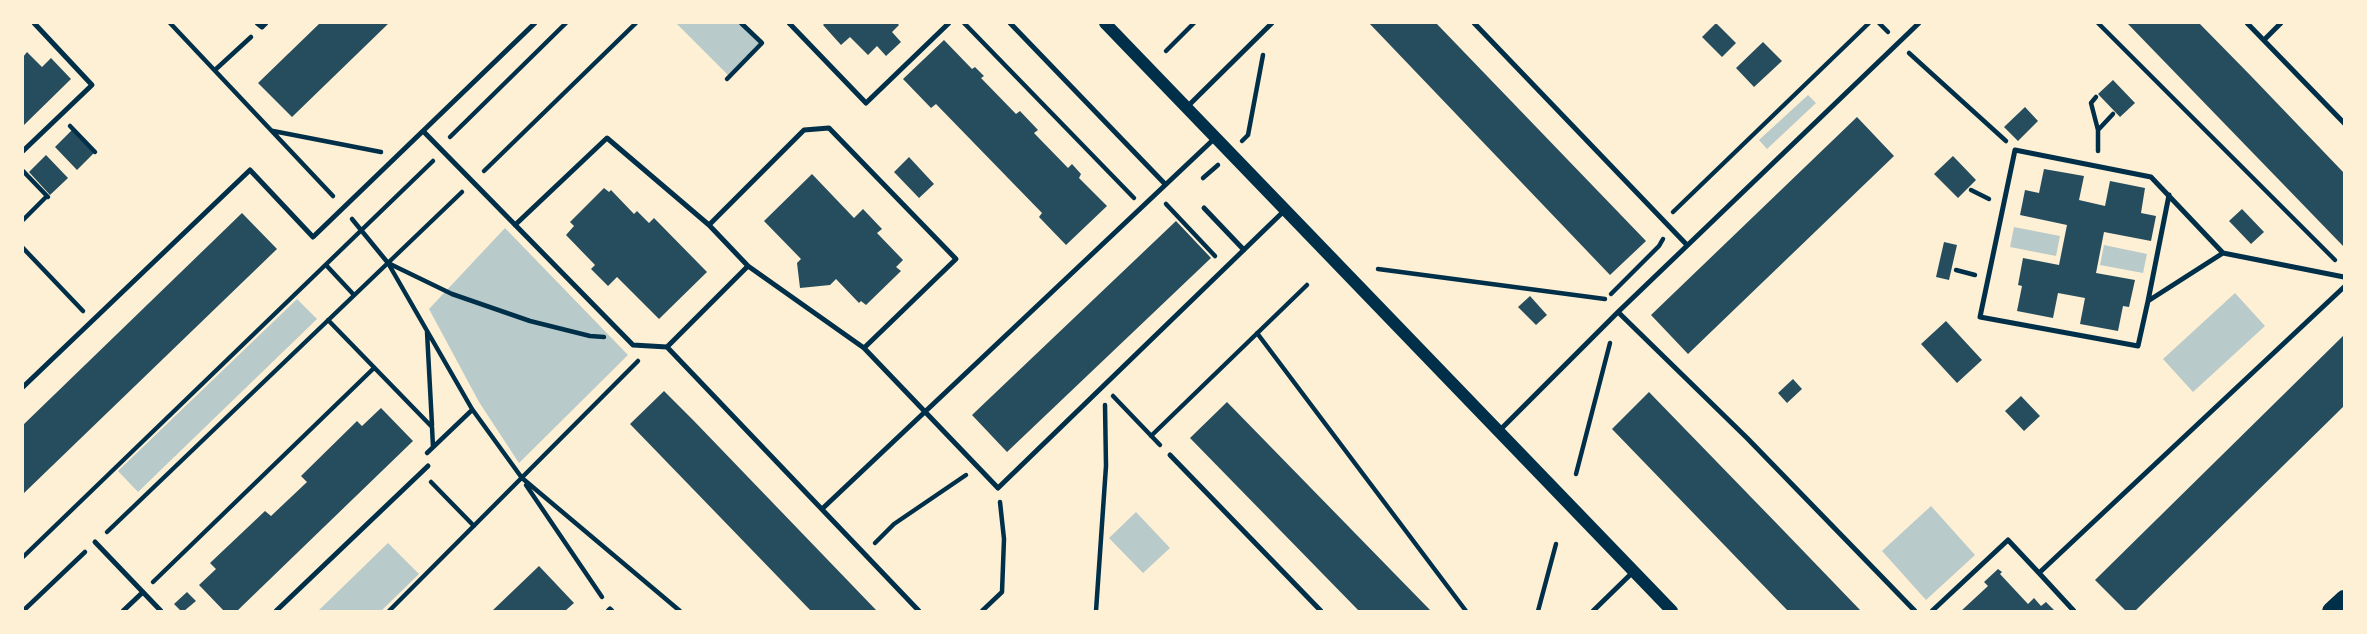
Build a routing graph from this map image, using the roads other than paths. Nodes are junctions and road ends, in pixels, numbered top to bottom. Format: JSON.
{"nodes":[{"id":1,"x":34,"y":23,"type":"edge"},
{"id":2,"x":535,"y":23,"type":"edge"},
{"id":3,"x":789,"y":23,"type":"edge"},
{"id":4,"x":950,"y":23,"type":"edge"},
{"id":5,"x":1010,"y":23,"type":"edge"},
{"id":6,"x":1105,"y":23,"type":"edge"},
{"id":7,"x":1474,"y":23,"type":"edge"},
{"id":8,"x":1919,"y":23,"type":"edge"},
{"id":9,"x":2247,"y":23,"type":"edge"},
{"id":10,"x":2281,"y":23,"type":"edge"},
{"id":11,"x":1270,"y":24,"type":"edge"},
{"id":12,"x":2264,"y":40,"type":"junction"},
{"id":13,"x":1186,"y":107,"type":"junction"},
{"id":14,"x":2344,"y":123,"type":"edge"},
{"id":15,"x":424,"y":132,"type":"junction"},
{"id":16,"x":1215,"y":138,"type":"junction"},
{"id":17,"x":23,"y":150,"type":"edge"},
{"id":18,"x":1165,"y":184,"type":"junction"},
{"id":19,"x":2169,"y":195,"type":"junction"},
{"id":20,"x":1204,"y":208,"type":"dead end"},
{"id":21,"x":1285,"y":210,"type":"junction"},
{"id":22,"x":515,"y":225,"type":"junction"},
{"id":23,"x":709,"y":225,"type":"junction"},
{"id":24,"x":1687,"y":245,"type":"junction"},
{"id":25,"x":1244,"y":250,"type":"junction"},
{"id":26,"x":2223,"y":253,"type":"junction"},
{"id":27,"x":748,"y":267,"type":"junction"},
{"id":28,"x":2344,"y":277,"type":"edge"},
{"id":29,"x":2344,"y":287,"type":"edge"},
{"id":30,"x":2148,"y":301,"type":"junction"},
{"id":31,"x":1618,"y":312,"type":"junction"},
{"id":32,"x":667,"y":347,"type":"junction"},
{"id":33,"x":864,"y":348,"type":"junction"},
{"id":34,"x":23,"y":387,"type":"edge"},
{"id":35,"x":925,"y":411,"type":"junction"},
{"id":36,"x":1499,"y":431,"type":"junction"},
{"id":37,"x":1170,"y":455,"type":"dead end"},
{"id":38,"x":428,"y":466,"type":"dead end"},
{"id":39,"x":822,"y":509,"type":"junction"},
{"id":40,"x":95,"y":542,"type":"road end"},
{"id":41,"x":1634,"y":571,"type":"junction"},
{"id":42,"x":2039,"y":573,"type":"junction"},
{"id":43,"x":143,"y":592,"type":"junction"},
{"id":44,"x":2344,"y":599,"type":"edge"},
{"id":45,"x":122,"y":611,"type":"edge"},
{"id":46,"x":160,"y":611,"type":"edge"},
{"id":47,"x":276,"y":611,"type":"edge"},
{"id":48,"x":919,"y":611,"type":"edge"},
{"id":49,"x":1321,"y":611,"type":"edge"},
{"id":50,"x":1592,"y":611,"type":"edge"},
{"id":51,"x":1672,"y":611,"type":"edge"},
{"id":52,"x":1915,"y":611,"type":"edge"},
{"id":53,"x":1932,"y":611,"type":"edge"},
{"id":54,"x":2074,"y":611,"type":"edge"},
{"id":55,"x":2331,"y":611,"type":"edge"}],
"edges":[{"from":1,"to":17,"type":"lane"},
{"from":2,"to":15,"type":"lane"},
{"from":3,"to":4,"type":"lane"},
{"from":5,"to":18,"type":"lane"},
{"from":6,"to":13,"type":"street"},
{"from":7,"to":24,"type":"lane"},
{"from":8,"to":24,"type":"lane"},
{"from":9,"to":12,"type":"lane"},
{"from":10,"to":12,"type":"lane"},
{"from":11,"to":13,"type":"lane"},
{"from":12,"to":14,"type":"lane"},
{"from":13,"to":16,"type":"street"},
{"from":15,"to":22,"type":"lane"},
{"from":15,"to":34,"type":"lane"},
{"from":16,"to":18,"type":"lane"},
{"from":16,"to":21,"type":"street"},
{"from":18,"to":35,"type":"lane"},
{"from":19,"to":26,"type":"lane"},
{"from":19,"to":30,"type":"lane"},
{"from":19,"to":30,"type":"lane"},
{"from":20,"to":25,"type":"lane"},
{"from":21,"to":25,"type":"lane"},
{"from":21,"to":36,"type":"street"},
{"from":22,"to":23,"type":"lane"},
{"from":22,"to":32,"type":"lane"},
{"from":23,"to":27,"type":"lane"},
{"from":23,"to":33,"type":"lane"},
{"from":24,"to":31,"type":"lane"},
{"from":25,"to":35,"type":"lane"},
{"from":26,"to":28,"type":"lane"},
{"from":26,"to":30,"type":"lane"},
{"from":27,"to":32,"type":"lane"},
{"from":27,"to":33,"type":"lane"},
{"from":29,"to":42,"type":"lane"},
{"from":31,"to":36,"type":"lane"},
{"from":31,"to":52,"type":"lane"},
{"from":32,"to":39,"type":"lane"},
{"from":33,"to":35,"type":"lane"},
{"from":35,"to":39,"type":"lane"},
{"from":36,"to":41,"type":"street"},
{"from":37,"to":49,"type":"lane"},
{"from":38,"to":47,"type":"lane"},
{"from":39,"to":48,"type":"lane"},
{"from":40,"to":43,"type":"lane"},
{"from":41,"to":50,"type":"lane"},
{"from":41,"to":51,"type":"street"},
{"from":42,"to":53,"type":"lane"},
{"from":42,"to":54,"type":"lane"},
{"from":43,"to":45,"type":"lane"},
{"from":43,"to":46,"type":"lane"},
{"from":44,"to":55,"type":"main road"}]}
